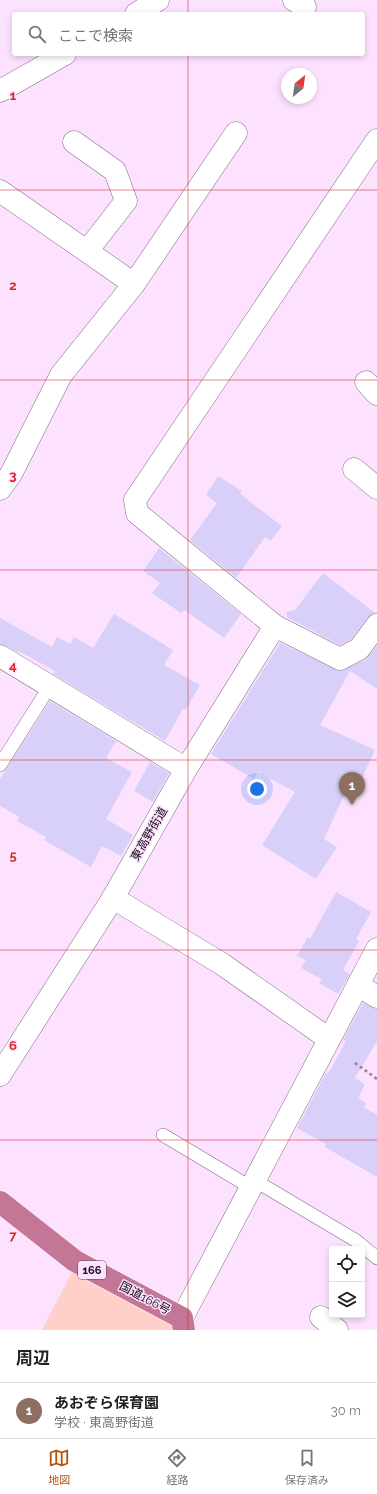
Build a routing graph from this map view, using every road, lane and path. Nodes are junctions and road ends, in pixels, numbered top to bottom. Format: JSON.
{"nodes":[{"id":1,"x":158,"y":0,"type":"edge"},
{"id":2,"x":139,"y":12,"type":"edge"},
{"id":3,"x":61,"y":56,"type":"edge"},
{"id":4,"x":0,"y":91,"type":"edge"},
{"id":5,"x":236,"y":133,"type":"dead end"},
{"id":6,"x":377,"y":140,"type":"edge"},
{"id":7,"x":74,"y":142,"type":"dead end"},
{"id":8,"x":0,"y":191,"type":"edge"},
{"id":9,"x":87,"y":251,"type":"junction"},
{"id":10,"x":134,"y":284,"type":"junction"},
{"id":11,"x":354,"y":470,"type":"dead end"},
{"id":12,"x":377,"y":488,"type":"edge"},
{"id":13,"x":0,"y":489,"type":"edge"},
{"id":14,"x":377,"y":625,"type":"edge"},
{"id":15,"x":275,"y":626,"type":"junction"},
{"id":16,"x":0,"y":656,"type":"edge"},
{"id":17,"x":50,"y":686,"type":"junction"},
{"id":18,"x":0,"y":765,"type":"edge"},
{"id":19,"x":186,"y":769,"type":"junction"},
{"id":20,"x":113,"y":898,"type":"junction"},
{"id":21,"x":377,"y":949,"type":"edge"},
{"id":22,"x":358,"y":986,"type":"junction"},
{"id":23,"x":377,"y":997,"type":"edge"},
{"id":24,"x":329,"y":1039,"type":"junction"},
{"id":25,"x":355,"y":1063,"type":"dead end"},
{"id":26,"x":0,"y":1075,"type":"edge"},
{"id":27,"x":377,"y":1079,"type":"edge"},
{"id":28,"x":163,"y":1135,"type":"dead end"},
{"id":29,"x":252,"y":1183,"type":"junction"},
{"id":30,"x":0,"y":1202,"type":"edge"},
{"id":31,"x":377,"y":1258,"type":"edge"},
{"id":32,"x":183,"y":1324,"type":"edge"}],
"edges":[{"from":1,"to":2,"type":"street"},
{"from":3,"to":4,"type":"street"},
{"from":5,"to":10,"type":"street"},
{"from":6,"to":15,"type":"street"},
{"from":7,"to":9,"type":"street"},
{"from":8,"to":9,"type":"street"},
{"from":9,"to":10,"type":"street"},
{"from":10,"to":13,"type":"street"},
{"from":11,"to":12,"type":"street"},
{"from":14,"to":15,"type":"street"},
{"from":15,"to":19,"type":"street","name":"東高野街道"},
{"from":16,"to":17,"type":"street"},
{"from":17,"to":18,"type":"lane"},
{"from":17,"to":19,"type":"street"},
{"from":19,"to":20,"type":"street","name":"東高野街道"},
{"from":20,"to":24,"type":"street"},
{"from":20,"to":26,"type":"street","name":"東高野街道"},
{"from":21,"to":22,"type":"street"},
{"from":22,"to":23,"type":"street"},
{"from":22,"to":24,"type":"street"},
{"from":24,"to":29,"type":"street"},
{"from":25,"to":27,"type":"path"},
{"from":28,"to":29,"type":"lane"},
{"from":29,"to":31,"type":"lane"},
{"from":29,"to":32,"type":"street"},
{"from":30,"to":32,"type":"highway","name":"国道166号","number":"166"}]}
